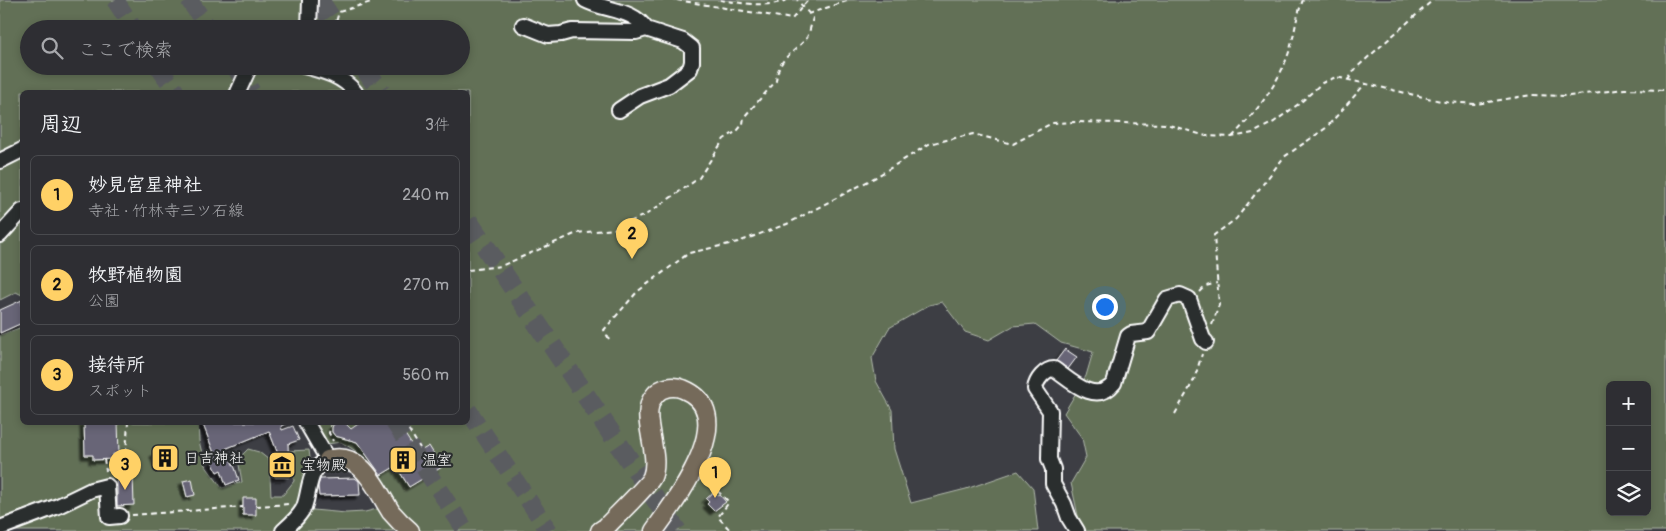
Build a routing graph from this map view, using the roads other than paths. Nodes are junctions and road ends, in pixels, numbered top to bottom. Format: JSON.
{"nodes":[{"id":1,"x":310,"y":0,"type":"edge"},
{"id":2,"x":585,"y":0,"type":"edge"},
{"id":3,"x":309,"y":20,"type":"edge"},
{"id":4,"x":523,"y":25,"type":"dead end"},
{"id":5,"x":646,"y":29,"type":"junction"},
{"id":6,"x":246,"y":75,"type":"edge"},
{"id":7,"x":332,"y":75,"type":"edge"},
{"id":8,"x":239,"y":90,"type":"edge"},
{"id":9,"x":353,"y":90,"type":"edge"},
{"id":10,"x":619,"y":110,"type":"dead end"},
{"id":11,"x":20,"y":151,"type":"edge"},
{"id":12,"x":0,"y":161,"type":"edge"},
{"id":13,"x":20,"y":213,"type":"edge"},
{"id":14,"x":0,"y":235,"type":"edge"},
{"id":15,"x":1206,"y":342,"type":"road end"},
{"id":16,"x":308,"y":425,"type":"edge"},
{"id":17,"x":328,"y":460,"type":"junction"},
{"id":18,"x":120,"y":516,"type":"road end"},
{"id":19,"x":0,"y":528,"type":"edge"},
{"id":20,"x":284,"y":531,"type":"edge"},
{"id":21,"x":410,"y":531,"type":"edge"},
{"id":22,"x":600,"y":531,"type":"edge"},
{"id":23,"x":654,"y":531,"type":"edge"},
{"id":24,"x":1077,"y":531,"type":"edge"}],
"edges":[{"from":1,"to":3,"type":"street"},
{"from":2,"to":5,"type":"street"},
{"from":4,"to":5,"type":"street"},
{"from":5,"to":10,"type":"street"},
{"from":6,"to":8,"type":"street"},
{"from":7,"to":9,"type":"street"},
{"from":11,"to":12,"type":"street"},
{"from":13,"to":14,"type":"street"},
{"from":15,"to":24,"type":"street"},
{"from":16,"to":17,"type":"street"},
{"from":17,"to":20,"type":"street"},
{"from":17,"to":21,"type":"main road"},
{"from":18,"to":19,"type":"street"},
{"from":22,"to":23,"type":"main road"}]}
